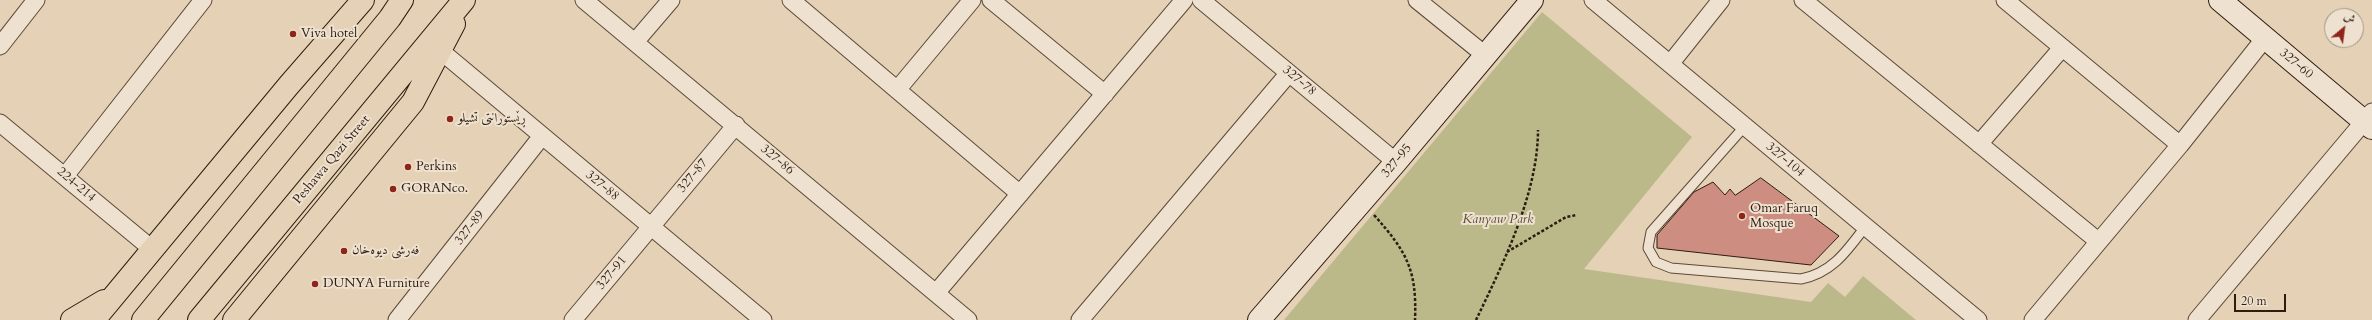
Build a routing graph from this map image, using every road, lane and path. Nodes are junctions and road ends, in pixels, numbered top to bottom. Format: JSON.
{"nodes":[{"id":1,"x":203,"y":0,"type":"edge"},
{"id":2,"x":363,"y":0,"type":"edge"},
{"id":3,"x":402,"y":0,"type":"edge"},
{"id":4,"x":465,"y":0,"type":"edge"},
{"id":5,"x":584,"y":0,"type":"edge"},
{"id":6,"x":671,"y":0,"type":"edge"},
{"id":7,"x":791,"y":0,"type":"edge"},
{"id":8,"x":972,"y":0,"type":"edge"},
{"id":9,"x":991,"y":0,"type":"edge"},
{"id":10,"x":1184,"y":0,"type":"edge"},
{"id":11,"x":1201,"y":0,"type":"edge"},
{"id":12,"x":1417,"y":0,"type":"edge"},
{"id":13,"x":1532,"y":0,"type":"edge"},
{"id":14,"x":1593,"y":0,"type":"edge"},
{"id":15,"x":1722,"y":0,"type":"edge"},
{"id":16,"x":1803,"y":0,"type":"edge"},
{"id":17,"x":2005,"y":0,"type":"edge"},
{"id":18,"x":2220,"y":0,"type":"edge"},
{"id":19,"x":28,"y":2,"type":"edge"},
{"id":20,"x":2265,"y":38,"type":"junction"},
{"id":21,"x":635,"y":42,"type":"junction"},
{"id":22,"x":0,"y":46,"type":"edge"},
{"id":23,"x":2062,"y":48,"type":"junction"},
{"id":24,"x":442,"y":52,"type":"junction"},
{"id":25,"x":1485,"y":55,"type":"junction"},
{"id":26,"x":1670,"y":64,"type":"junction"},
{"id":27,"x":1289,"y":73,"type":"junction"},
{"id":28,"x":897,"y":90,"type":"junction"},
{"id":29,"x":1105,"y":94,"type":"junction"},
{"id":30,"x":2369,"y":121,"type":"edge"},
{"id":31,"x":0,"y":123,"type":"edge"},
{"id":32,"x":736,"y":126,"type":"junction"},
{"id":33,"x":1744,"y":127,"type":"junction"},
{"id":34,"x":1538,"y":130,"type":"dead end"},
{"id":35,"x":542,"y":136,"type":"junction"},
{"id":36,"x":1979,"y":144,"type":"junction"},
{"id":37,"x":2180,"y":145,"type":"junction"},
{"id":38,"x":1396,"y":162,"type":"junction"},
{"id":39,"x":65,"y":176,"type":"junction"},
{"id":40,"x":1020,"y":194,"type":"junction"},
{"id":41,"x":1362,"y":201,"type":"junction"},
{"id":42,"x":1577,"y":215,"type":"dead end"},
{"id":43,"x":651,"y":226,"type":"junction"},
{"id":44,"x":1865,"y":227,"type":"junction"},
{"id":45,"x":2098,"y":241,"type":"junction"},
{"id":46,"x":152,"y":249,"type":"junction"},
{"id":47,"x":1507,"y":252,"type":"junction"},
{"id":48,"x":118,"y":291,"type":"junction"},
{"id":49,"x":936,"y":293,"type":"junction"},
{"id":50,"x":72,"y":320,"type":"edge"},
{"id":51,"x":94,"y":320,"type":"edge"},
{"id":52,"x":142,"y":320,"type":"edge"},
{"id":53,"x":199,"y":320,"type":"edge"},
{"id":54,"x":234,"y":320,"type":"edge"},
{"id":55,"x":397,"y":320,"type":"edge"},
{"id":56,"x":573,"y":320,"type":"edge"},
{"id":57,"x":763,"y":320,"type":"edge"},
{"id":58,"x":968,"y":320,"type":"edge"},
{"id":59,"x":1080,"y":320,"type":"edge"},
{"id":60,"x":1259,"y":320,"type":"edge"},
{"id":61,"x":1415,"y":320,"type":"edge"},
{"id":62,"x":1476,"y":320,"type":"edge"},
{"id":63,"x":1978,"y":320,"type":"edge"},
{"id":64,"x":2033,"y":320,"type":"edge"},
{"id":65,"x":2197,"y":320,"type":"edge"}],
"edges":[{"from":1,"to":39,"type":"street"},
{"from":2,"to":46,"type":"highway"},
{"from":3,"to":52,"type":"highway"},
{"from":4,"to":24,"type":"highway"},
{"from":4,"to":53,"type":"highway","name":"Peshawa Qazi Street"},
{"from":5,"to":21,"type":"street","name":"327-86"},
{"from":6,"to":21,"type":"street"},
{"from":7,"to":28,"type":"street"},
{"from":8,"to":28,"type":"street"},
{"from":9,"to":29,"type":"street"},
{"from":10,"to":29,"type":"street"},
{"from":11,"to":27,"type":"street","name":"327-78"},
{"from":12,"to":25,"type":"street"},
{"from":13,"to":25,"type":"street","name":"327-95"},
{"from":14,"to":26,"type":"street","name":"327-104"},
{"from":15,"to":26,"type":"street"},
{"from":16,"to":36,"type":"street"},
{"from":17,"to":23,"type":"street"},
{"from":18,"to":20,"type":"street","name":"327-60"},
{"from":19,"to":22,"type":"street"},
{"from":20,"to":30,"type":"street","name":"327-60"},
{"from":20,"to":37,"type":"street"},
{"from":21,"to":32,"type":"street","name":"327-86"},
{"from":23,"to":36,"type":"street"},
{"from":23,"to":37,"type":"street"},
{"from":24,"to":35,"type":"street","name":"327-88"},
{"from":24,"to":54,"type":"highway"},
{"from":25,"to":38,"type":"street","name":"327-95"},
{"from":26,"to":33,"type":"street","name":"327-104"},
{"from":27,"to":38,"type":"street","name":"327-78"},
{"from":27,"to":59,"type":"street"},
{"from":28,"to":40,"type":"street"},
{"from":29,"to":40,"type":"street"},
{"from":30,"to":65,"type":"street"},
{"from":31,"to":39,"type":"street","name":"224-214"},
{"from":32,"to":43,"type":"street","name":"327-87"},
{"from":32,"to":49,"type":"street","name":"327-86"},
{"from":33,"to":44,"type":"street","name":"327-104"},
{"from":33,"to":44,"type":"lane"},
{"from":34,"to":47,"type":"path"},
{"from":35,"to":43,"type":"street","name":"327-88"},
{"from":35,"to":55,"type":"street","name":"327-89"},
{"from":36,"to":45,"type":"street"},
{"from":37,"to":45,"type":"street"},
{"from":38,"to":41,"type":"street","name":"327-95"},
{"from":39,"to":46,"type":"street","name":"224-214"},
{"from":40,"to":49,"type":"street"},
{"from":41,"to":60,"type":"street","name":"327-95"},
{"from":41,"to":61,"type":"path"},
{"from":42,"to":47,"type":"path"},
{"from":43,"to":56,"type":"street","name":"327-91"},
{"from":43,"to":57,"type":"street","name":"327-88"},
{"from":44,"to":63,"type":"street","name":"327-104"},
{"from":45,"to":64,"type":"street"},
{"from":46,"to":48,"type":"highway"},
{"from":47,"to":62,"type":"path"},
{"from":48,"to":50,"type":"highway"},
{"from":48,"to":51,"type":"highway"},
{"from":49,"to":58,"type":"street","name":"327-86"}]}
